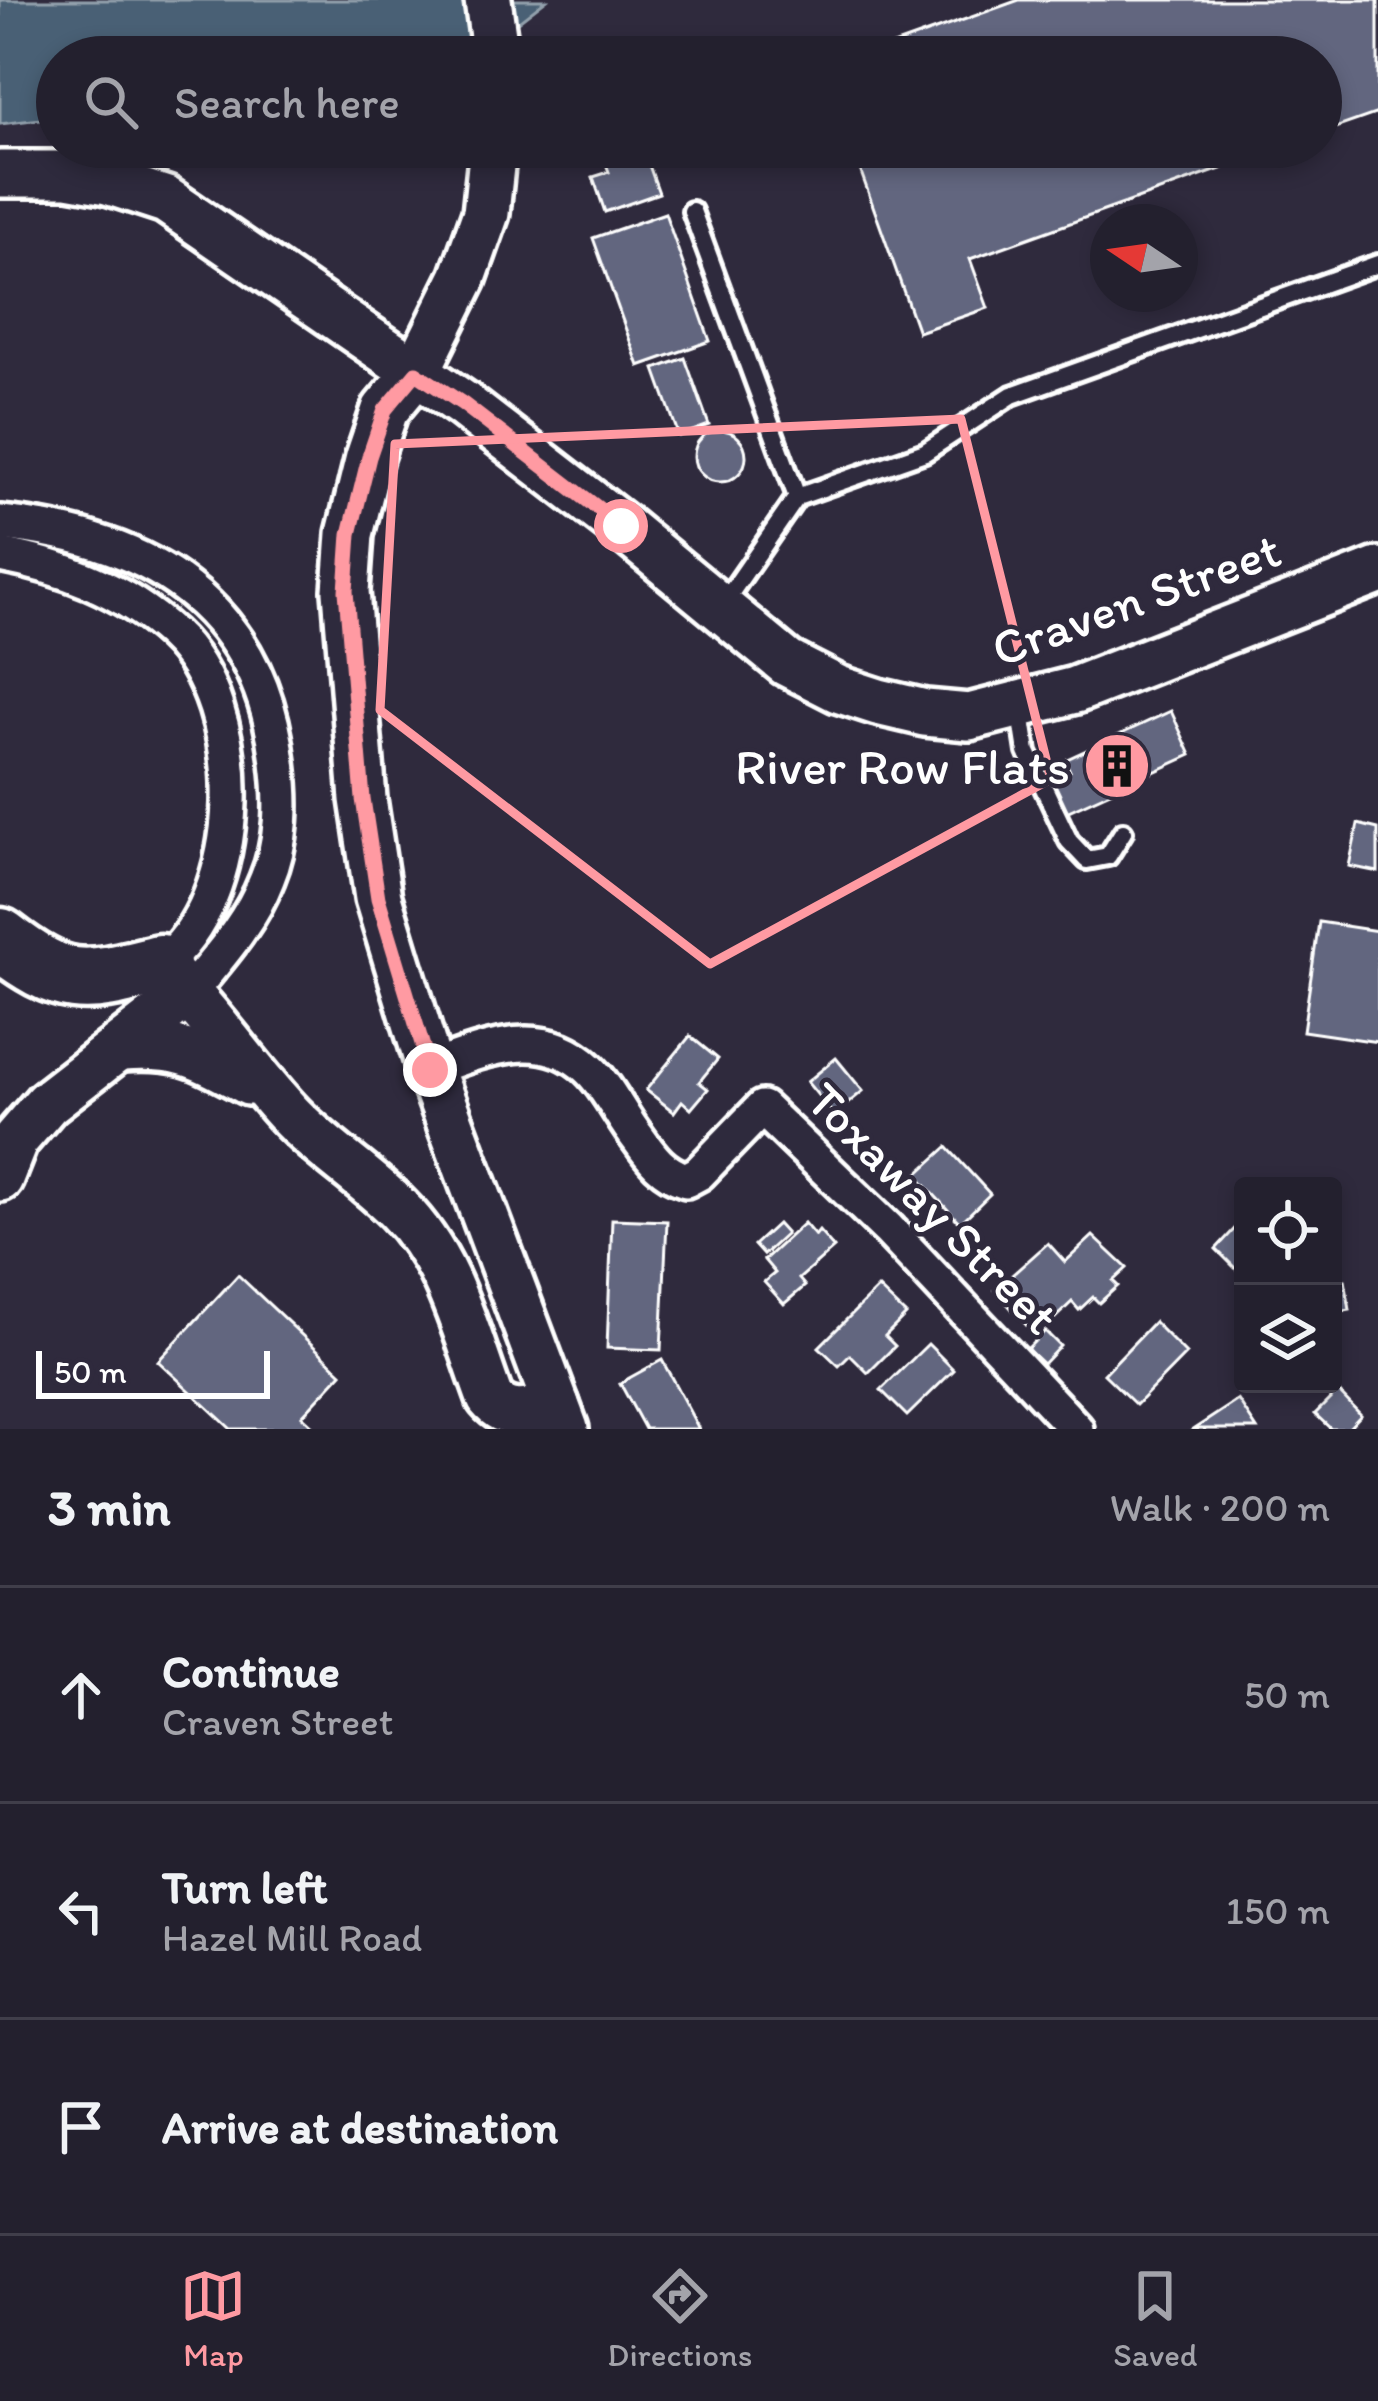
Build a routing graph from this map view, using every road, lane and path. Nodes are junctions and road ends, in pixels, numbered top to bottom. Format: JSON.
{"nodes":[{"id":1,"x":488,"y":0,"type":"edge"},
{"id":2,"x":493,"y":36,"type":"edge"},
{"id":3,"x":491,"y":168,"type":"edge"},
{"id":4,"x":0,"y":174,"type":"edge"},
{"id":5,"x":692,"y":211,"type":"dead end"},
{"id":6,"x":1378,"y":264,"type":"edge"},
{"id":7,"x":416,"y":373,"type":"junction"},
{"id":8,"x":797,"y":497,"type":"junction"},
{"id":9,"x":0,"y":523,"type":"edge"},
{"id":10,"x":0,"y":555,"type":"edge"},
{"id":11,"x":1378,"y":571,"type":"edge"},
{"id":12,"x":719,"y":609,"type":"junction"},
{"id":13,"x":1020,"y":704,"type":"junction"},
{"id":14,"x":1123,"y":832,"type":"dead end"},
{"id":15,"x":0,"y":939,"type":"edge"},
{"id":16,"x":175,"y":979,"type":"junction"},
{"id":17,"x":122,"y":1048,"type":"junction"},
{"id":18,"x":430,"y":1070,"type":"junction"},
{"id":19,"x":268,"y":1091,"type":"junction"},
{"id":20,"x":0,"y":1178,"type":"edge"},
{"id":21,"x":496,"y":1413,"type":"edge"},
{"id":22,"x":560,"y":1417,"type":"edge"},
{"id":23,"x":1076,"y":1429,"type":"edge"}],
"edges":[{"from":1,"to":2,"type":"street"},
{"from":3,"to":7,"type":"street"},
{"from":4,"to":7,"type":"street","name":"Craven Street"},
{"from":5,"to":8,"type":"lane"},
{"from":6,"to":8,"type":"lane"},
{"from":7,"to":12,"type":"street","name":"Craven Street"},
{"from":7,"to":18,"type":"street"},
{"from":8,"to":12,"type":"lane"},
{"from":9,"to":16,"type":"street"},
{"from":10,"to":16,"type":"street"},
{"from":11,"to":13,"type":"street","name":"Craven Street"},
{"from":12,"to":13,"type":"street","name":"Craven Street"},
{"from":13,"to":14,"type":"lane"},
{"from":15,"to":16,"type":"highway"},
{"from":16,"to":17,"type":"street"},
{"from":16,"to":19,"type":"street"},
{"from":17,"to":19,"type":"street"},
{"from":17,"to":20,"type":"street"},
{"from":18,"to":22,"type":"street"},
{"from":18,"to":23,"type":"street","name":"Toxaway Street"},
{"from":19,"to":21,"type":"street"},
{"from":21,"to":22,"type":"street"}]}
